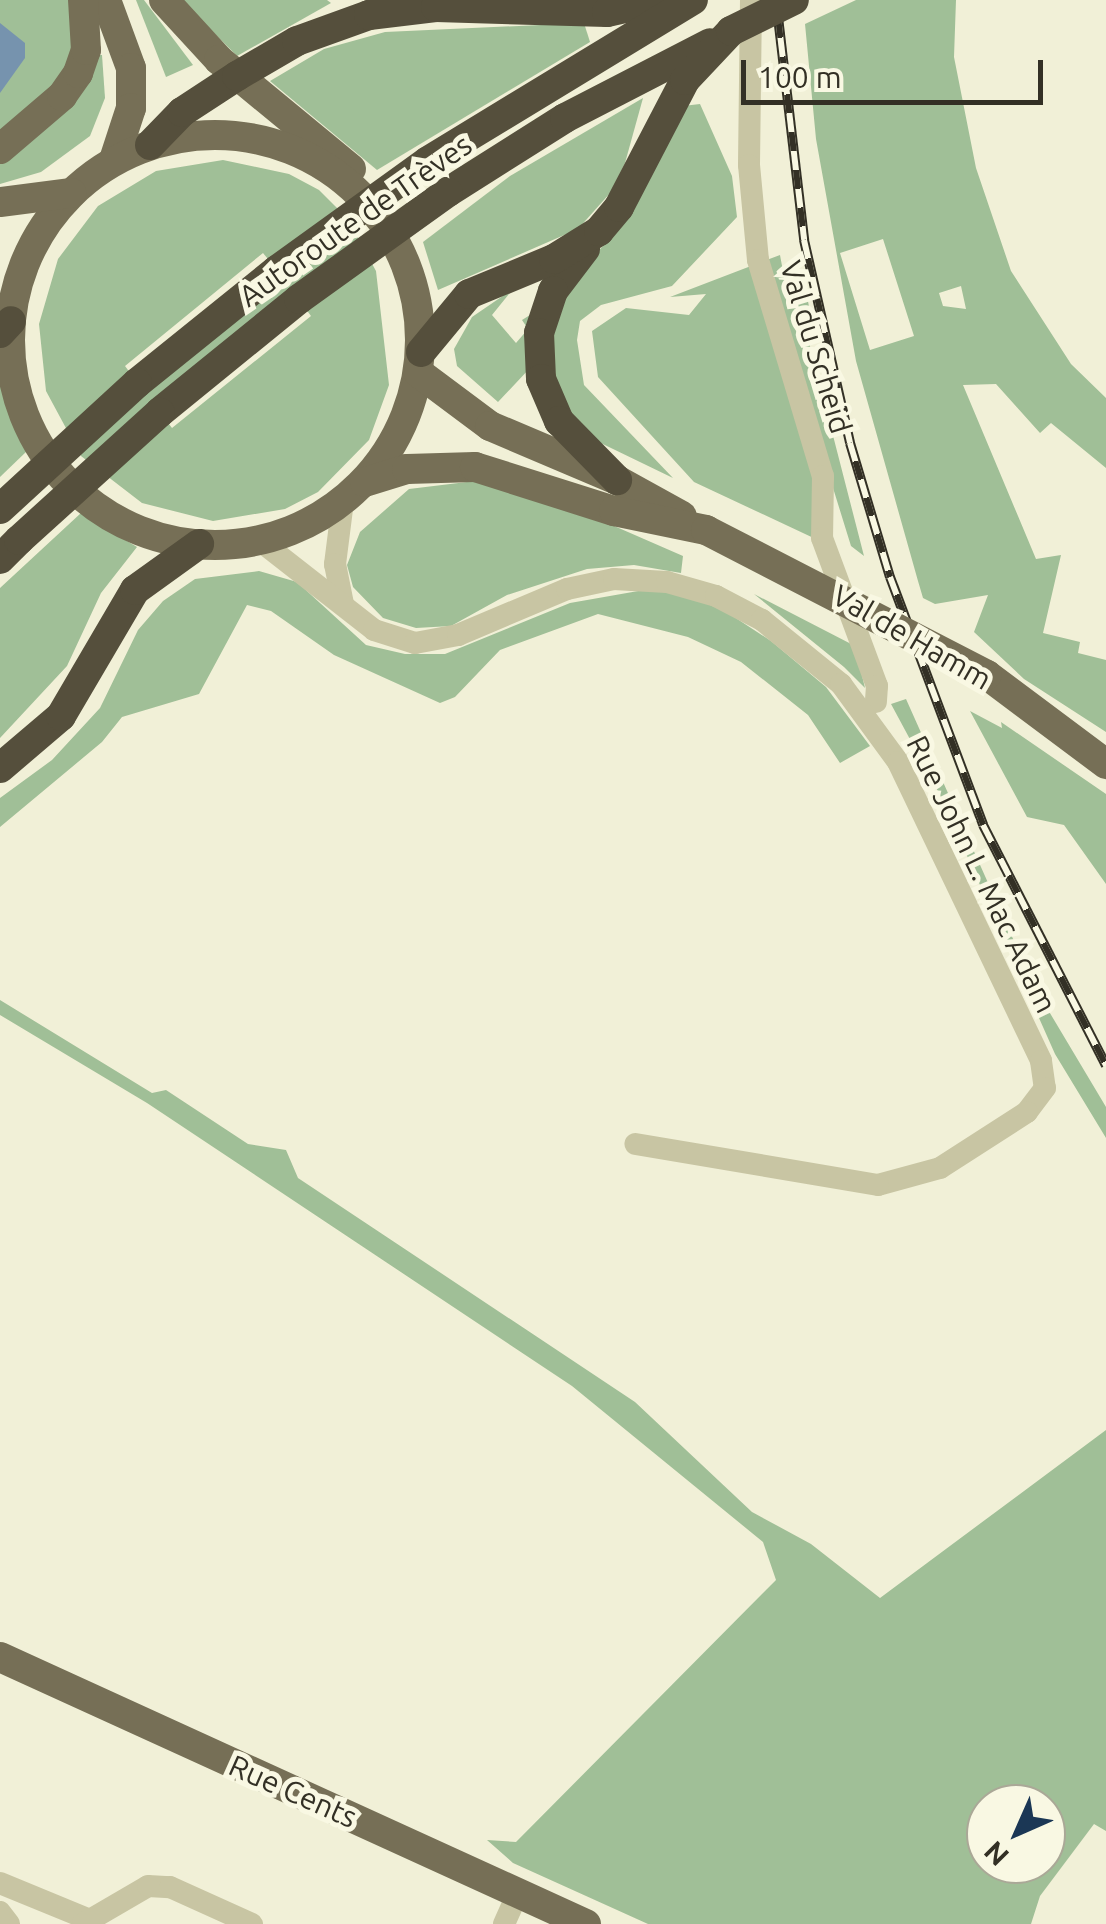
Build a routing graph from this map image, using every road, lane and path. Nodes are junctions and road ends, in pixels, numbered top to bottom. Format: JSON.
{"nodes":[{"id":1,"x":83,"y":0,"type":"edge"},
{"id":2,"x":106,"y":0,"type":"edge"},
{"id":3,"x":164,"y":0,"type":"edge"},
{"id":4,"x":480,"y":0,"type":"edge"},
{"id":5,"x":660,"y":0,"type":"edge"},
{"id":6,"x":693,"y":0,"type":"edge"},
{"id":7,"x":750,"y":0,"type":"edge"},
{"id":8,"x":794,"y":0,"type":"edge"},
{"id":9,"x":532,"y":10,"type":"junction"},
{"id":10,"x":731,"y":32,"type":"junction"},
{"id":11,"x":238,"y":76,"type":"junction"},
{"id":12,"x":150,"y":144,"type":"junction"},
{"id":13,"x":0,"y":149,"type":"edge"},
{"id":14,"x":114,"y":160,"type":"junction"},
{"id":15,"x":71,"y":193,"type":"junction"},
{"id":16,"x":0,"y":202,"type":"edge"},
{"id":17,"x":390,"y":230,"type":"junction"},
{"id":18,"x":599,"y":231,"type":"junction"},
{"id":19,"x":6,"y":309,"type":"edge"},
{"id":20,"x":420,"y":362,"type":"junction"},
{"id":21,"x":617,"y":480,"type":"junction"},
{"id":22,"x":354,"y":491,"type":"junction"},
{"id":23,"x":0,"y":509,"type":"edge"},
{"id":24,"x":706,"y":530,"type":"junction"},
{"id":25,"x":260,"y":540,"type":"junction"},
{"id":26,"x":199,"y":544,"type":"junction"},
{"id":27,"x":10,"y":550,"type":"edge"},
{"id":28,"x":343,"y":604,"type":"junction"},
{"id":29,"x":876,"y":702,"type":"dead end"},
{"id":30,"x":1106,"y":764,"type":"edge"},
{"id":31,"x":0,"y":768,"type":"edge"},
{"id":32,"x":634,"y":1144,"type":"dead end"},
{"id":33,"x":0,"y":1657,"type":"edge"},
{"id":34,"x":0,"y":1883,"type":"edge"},
{"id":35,"x":518,"y":1893,"type":"junction"},
{"id":36,"x":0,"y":1912,"type":"edge"},
{"id":37,"x":86,"y":1922,"type":"edge"},
{"id":38,"x":9,"y":1924,"type":"edge"},
{"id":39,"x":252,"y":1924,"type":"edge"},
{"id":40,"x":504,"y":1924,"type":"edge"},
{"id":41,"x":586,"y":1924,"type":"edge"}],
"edges":[{"from":1,"to":13,"type":"main road"},
{"from":2,"to":14,"type":"main road"},
{"from":3,"to":11,"type":"main road"},
{"from":4,"to":9,"type":"main road"},
{"from":5,"to":9,"type":"highway"},
{"from":6,"to":23,"type":"highway","name":"Autoroute de Trèves","bridge":true},
{"from":7,"to":29,"type":"street","name":"Val du Scheid"},
{"from":8,"to":10,"type":"highway","name":"Autoroute de Trèves","bridge":true},
{"from":9,"to":11,"type":"highway"},
{"from":10,"to":18,"type":"highway"},
{"from":10,"to":27,"type":"highway","name":"Autoroute de Trèves","bridge":true},
{"from":11,"to":12,"type":"highway"},
{"from":11,"to":17,"type":"main road"},
{"from":12,"to":14,"type":"main road"},
{"from":12,"to":17,"type":"main road"},
{"from":14,"to":15,"type":"main road"},
{"from":15,"to":16,"type":"main road"},
{"from":15,"to":19,"type":"main road"},
{"from":17,"to":20,"type":"main road"},
{"from":18,"to":20,"type":"highway"},
{"from":18,"to":21,"type":"highway"},
{"from":19,"to":26,"type":"main road"},
{"from":20,"to":21,"type":"main road","name":"Val de Hamm"},
{"from":20,"to":22,"type":"main road"},
{"from":21,"to":24,"type":"main road","name":"Val de Hamm"},
{"from":22,"to":24,"type":"main road","name":"Val de Hamm"},
{"from":22,"to":25,"type":"main road","name":"Val de Hamm"},
{"from":22,"to":28,"type":"street"},
{"from":24,"to":30,"type":"main road","name":"Val de Hamm","bridge":true},
{"from":25,"to":26,"type":"main road"},
{"from":25,"to":28,"type":"street","name":"Rue John L. Mac Adam"},
{"from":26,"to":31,"type":"highway"},
{"from":28,"to":32,"type":"street","name":"Rue John L. Mac Adam"},
{"from":33,"to":35,"type":"main road","name":"Rue Cents"},
{"from":34,"to":37,"type":"street"},
{"from":35,"to":40,"type":"street"},
{"from":35,"to":41,"type":"main road","name":"Rue Cents"},
{"from":36,"to":38,"type":"street"},
{"from":37,"to":39,"type":"street"}]}
